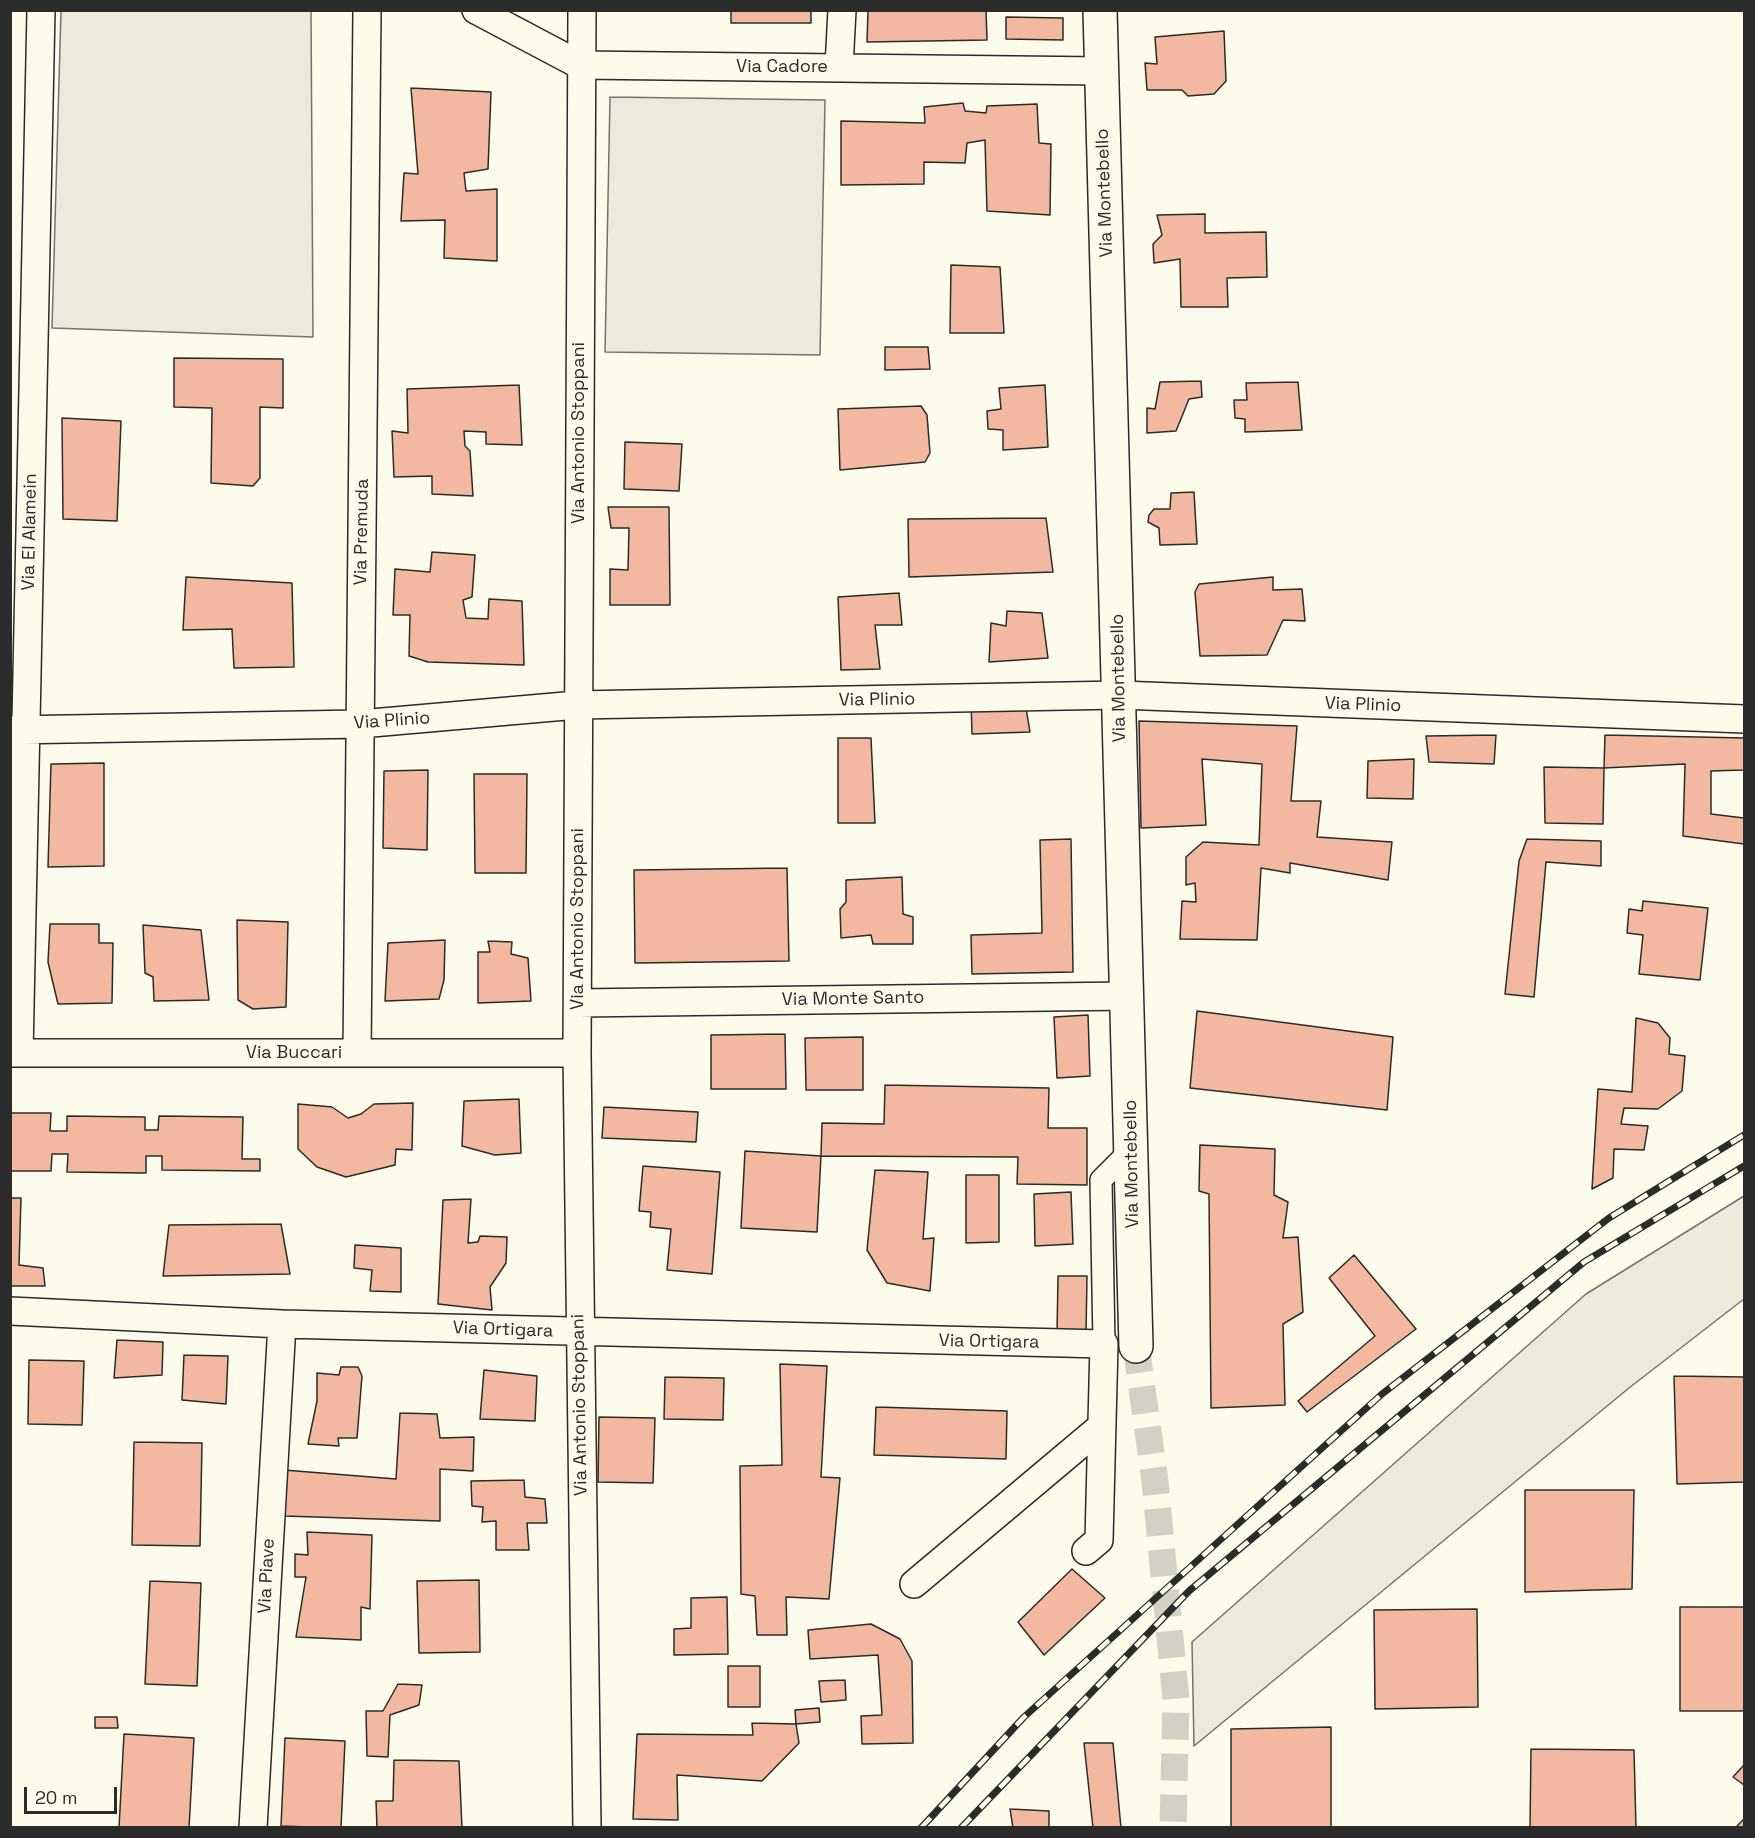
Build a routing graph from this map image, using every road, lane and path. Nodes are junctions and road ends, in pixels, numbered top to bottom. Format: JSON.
{"nodes":[{"id":1,"x":41,"y":10,"type":"edge"},
{"id":2,"x":367,"y":10,"type":"edge"},
{"id":3,"x":476,"y":10,"type":"edge"},
{"id":4,"x":582,"y":10,"type":"edge"},
{"id":5,"x":842,"y":10,"type":"edge"},
{"id":6,"x":1100,"y":10,"type":"edge"},
{"id":7,"x":580,"y":65,"type":"junction"},
{"id":8,"x":839,"y":67,"type":"junction"},
{"id":9,"x":1101,"y":71,"type":"junction"},
{"id":10,"x":1120,"y":696,"type":"junction"},
{"id":11,"x":578,"y":705,"type":"junction"},
{"id":12,"x":1744,"y":719,"type":"edge"},
{"id":13,"x":360,"y":724,"type":"junction"},
{"id":14,"x":18,"y":730,"type":"edge"},
{"id":15,"x":1128,"y":996,"type":"junction"},
{"id":16,"x":578,"y":1003,"type":"junction"},
{"id":17,"x":15,"y":1053,"type":"edge"},
{"id":18,"x":357,"y":1053,"type":"junction"},
{"id":19,"x":577,"y":1053,"type":"junction"},
{"id":20,"x":1123,"y":1158,"type":"dead end"},
{"id":21,"x":10,"y":1311,"type":"edge"},
{"id":22,"x":282,"y":1324,"type":"junction"},
{"id":23,"x":579,"y":1332,"type":"junction"},
{"id":24,"x":1104,"y":1344,"type":"junction"},
{"id":25,"x":1136,"y":1347,"type":"tunnel mouth"},
{"id":26,"x":1102,"y":1426,"type":"junction"},
{"id":27,"x":1086,"y":1551,"type":"dead end"},
{"id":28,"x":914,"y":1584,"type":"dead end"},
{"id":29,"x":253,"y":1827,"type":"edge"},
{"id":30,"x":587,"y":1827,"type":"edge"}],
"edges":[{"from":1,"to":14,"type":"street","name":"Via El Alamein"},
{"from":2,"to":13,"type":"street","name":"Via Premuda"},
{"from":3,"to":7,"type":"street","name":"Via Cadore"},
{"from":4,"to":7,"type":"street","name":"Via Antonio Stoppani"},
{"from":5,"to":8,"type":"street"},
{"from":6,"to":9,"type":"street","name":"Via Montebello"},
{"from":7,"to":8,"type":"street","name":"Via Cadore"},
{"from":7,"to":11,"type":"street","name":"Via Antonio Stoppani"},
{"from":8,"to":9,"type":"street","name":"Via Cadore"},
{"from":9,"to":10,"type":"street","name":"Via Montebello"},
{"from":10,"to":11,"type":"street","name":"Via Plinio"},
{"from":10,"to":12,"type":"street","name":"Via Plinio"},
{"from":10,"to":15,"type":"street","name":"Via Montebello"},
{"from":11,"to":13,"type":"street","name":"Via Plinio"},
{"from":11,"to":16,"type":"street","name":"Via Antonio Stoppani"},
{"from":13,"to":14,"type":"street","name":"Via Plinio"},
{"from":13,"to":18,"type":"street","name":"Via Premuda"},
{"from":14,"to":17,"type":"street","name":"Via El Alamein"},
{"from":15,"to":16,"type":"street","name":"Via Monte Santo"},
{"from":15,"to":25,"type":"street","name":"Via Montebello"},
{"from":16,"to":19,"type":"street","name":"Via Antonio Stoppani"},
{"from":17,"to":18,"type":"street","name":"Via Buccari"},
{"from":18,"to":19,"type":"street","name":"Via Buccari"},
{"from":19,"to":23,"type":"street","name":"Via Antonio Stoppani"},
{"from":20,"to":24,"type":"street","name":"Via Montebello"},
{"from":21,"to":22,"type":"street","name":"Via Ortigara"},
{"from":22,"to":23,"type":"street","name":"Via Ortigara"},
{"from":22,"to":29,"type":"street","name":"Via Piave"},
{"from":23,"to":24,"type":"street","name":"Via Ortigara"},
{"from":23,"to":30,"type":"street","name":"Via Antonio Stoppani"},
{"from":24,"to":26,"type":"street"},
{"from":26,"to":27,"type":"street"},
{"from":26,"to":28,"type":"street"}]}
